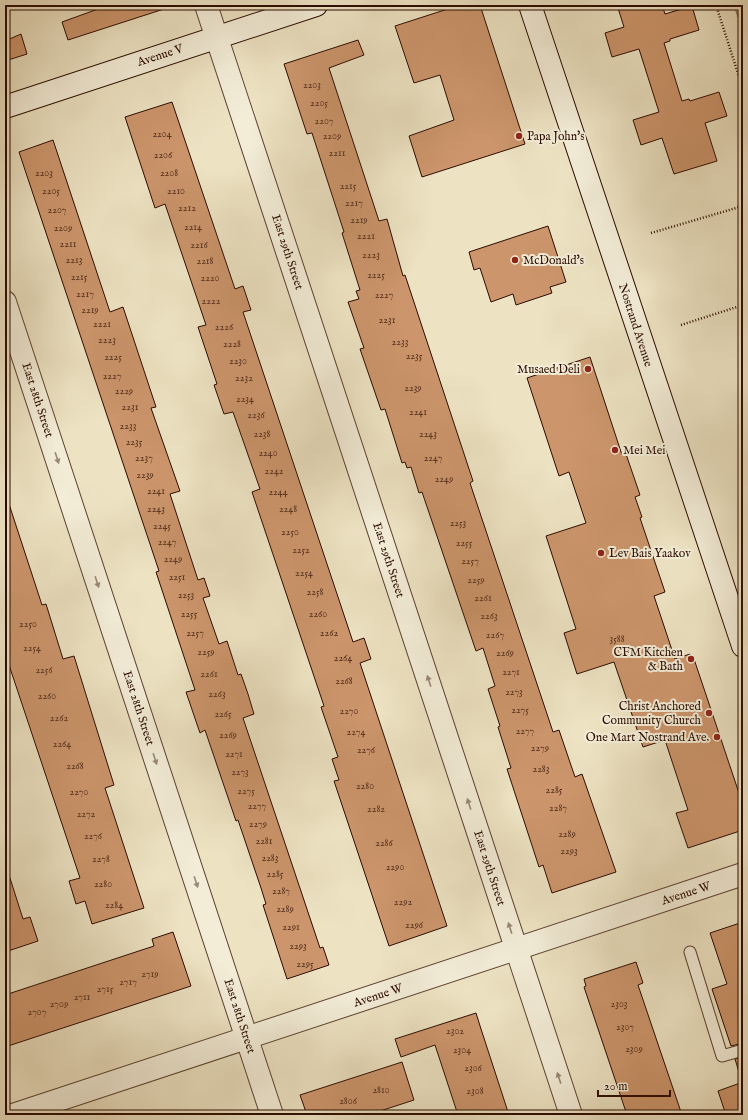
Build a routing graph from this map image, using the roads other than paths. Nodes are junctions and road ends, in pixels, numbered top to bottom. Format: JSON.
{"nodes":[{"id":1,"x":206,"y":5,"type":"edge"},
{"id":2,"x":316,"y":5,"type":"edge"},
{"id":3,"x":530,"y":5,"type":"edge"},
{"id":4,"x":217,"y":37,"type":"junction"},
{"id":5,"x":5,"y":107,"type":"edge"},
{"id":6,"x":5,"y":302,"type":"edge"},
{"id":7,"x":743,"y":646,"type":"edge"},
{"id":8,"x":743,"y":874,"type":"edge"},
{"id":9,"x":517,"y":949,"type":"junction"},
{"id":10,"x":690,"y":952,"type":"dead end"},
{"id":11,"x":247,"y":1038,"type":"junction"},
{"id":12,"x":743,"y":1050,"type":"edge"},
{"id":13,"x":13,"y":1115,"type":"edge"},
{"id":14,"x":272,"y":1115,"type":"edge"},
{"id":15,"x":571,"y":1115,"type":"edge"}],
"edges":[{"from":1,"to":4,"type":"street","name":"East 29th Street"},
{"from":2,"to":4,"type":"street","name":"Avenue V"},
{"from":3,"to":7,"type":"street","name":"Nostrand Avenue"},
{"from":4,"to":5,"type":"street","name":"Avenue V"},
{"from":9,"to":4,"type":"street","name":"East 29th Street","one_way":true},
{"from":6,"to":11,"type":"street","name":"East 28th Street","one_way":true},
{"from":8,"to":9,"type":"street","name":"Avenue W"},
{"from":9,"to":11,"type":"street","name":"Avenue W"},
{"from":15,"to":9,"type":"street","name":"East 29th Street","one_way":true},
{"from":10,"to":12,"type":"lane"},
{"from":11,"to":13,"type":"street","name":"Avenue W"},
{"from":11,"to":14,"type":"street","name":"East 28th Street"}]}
